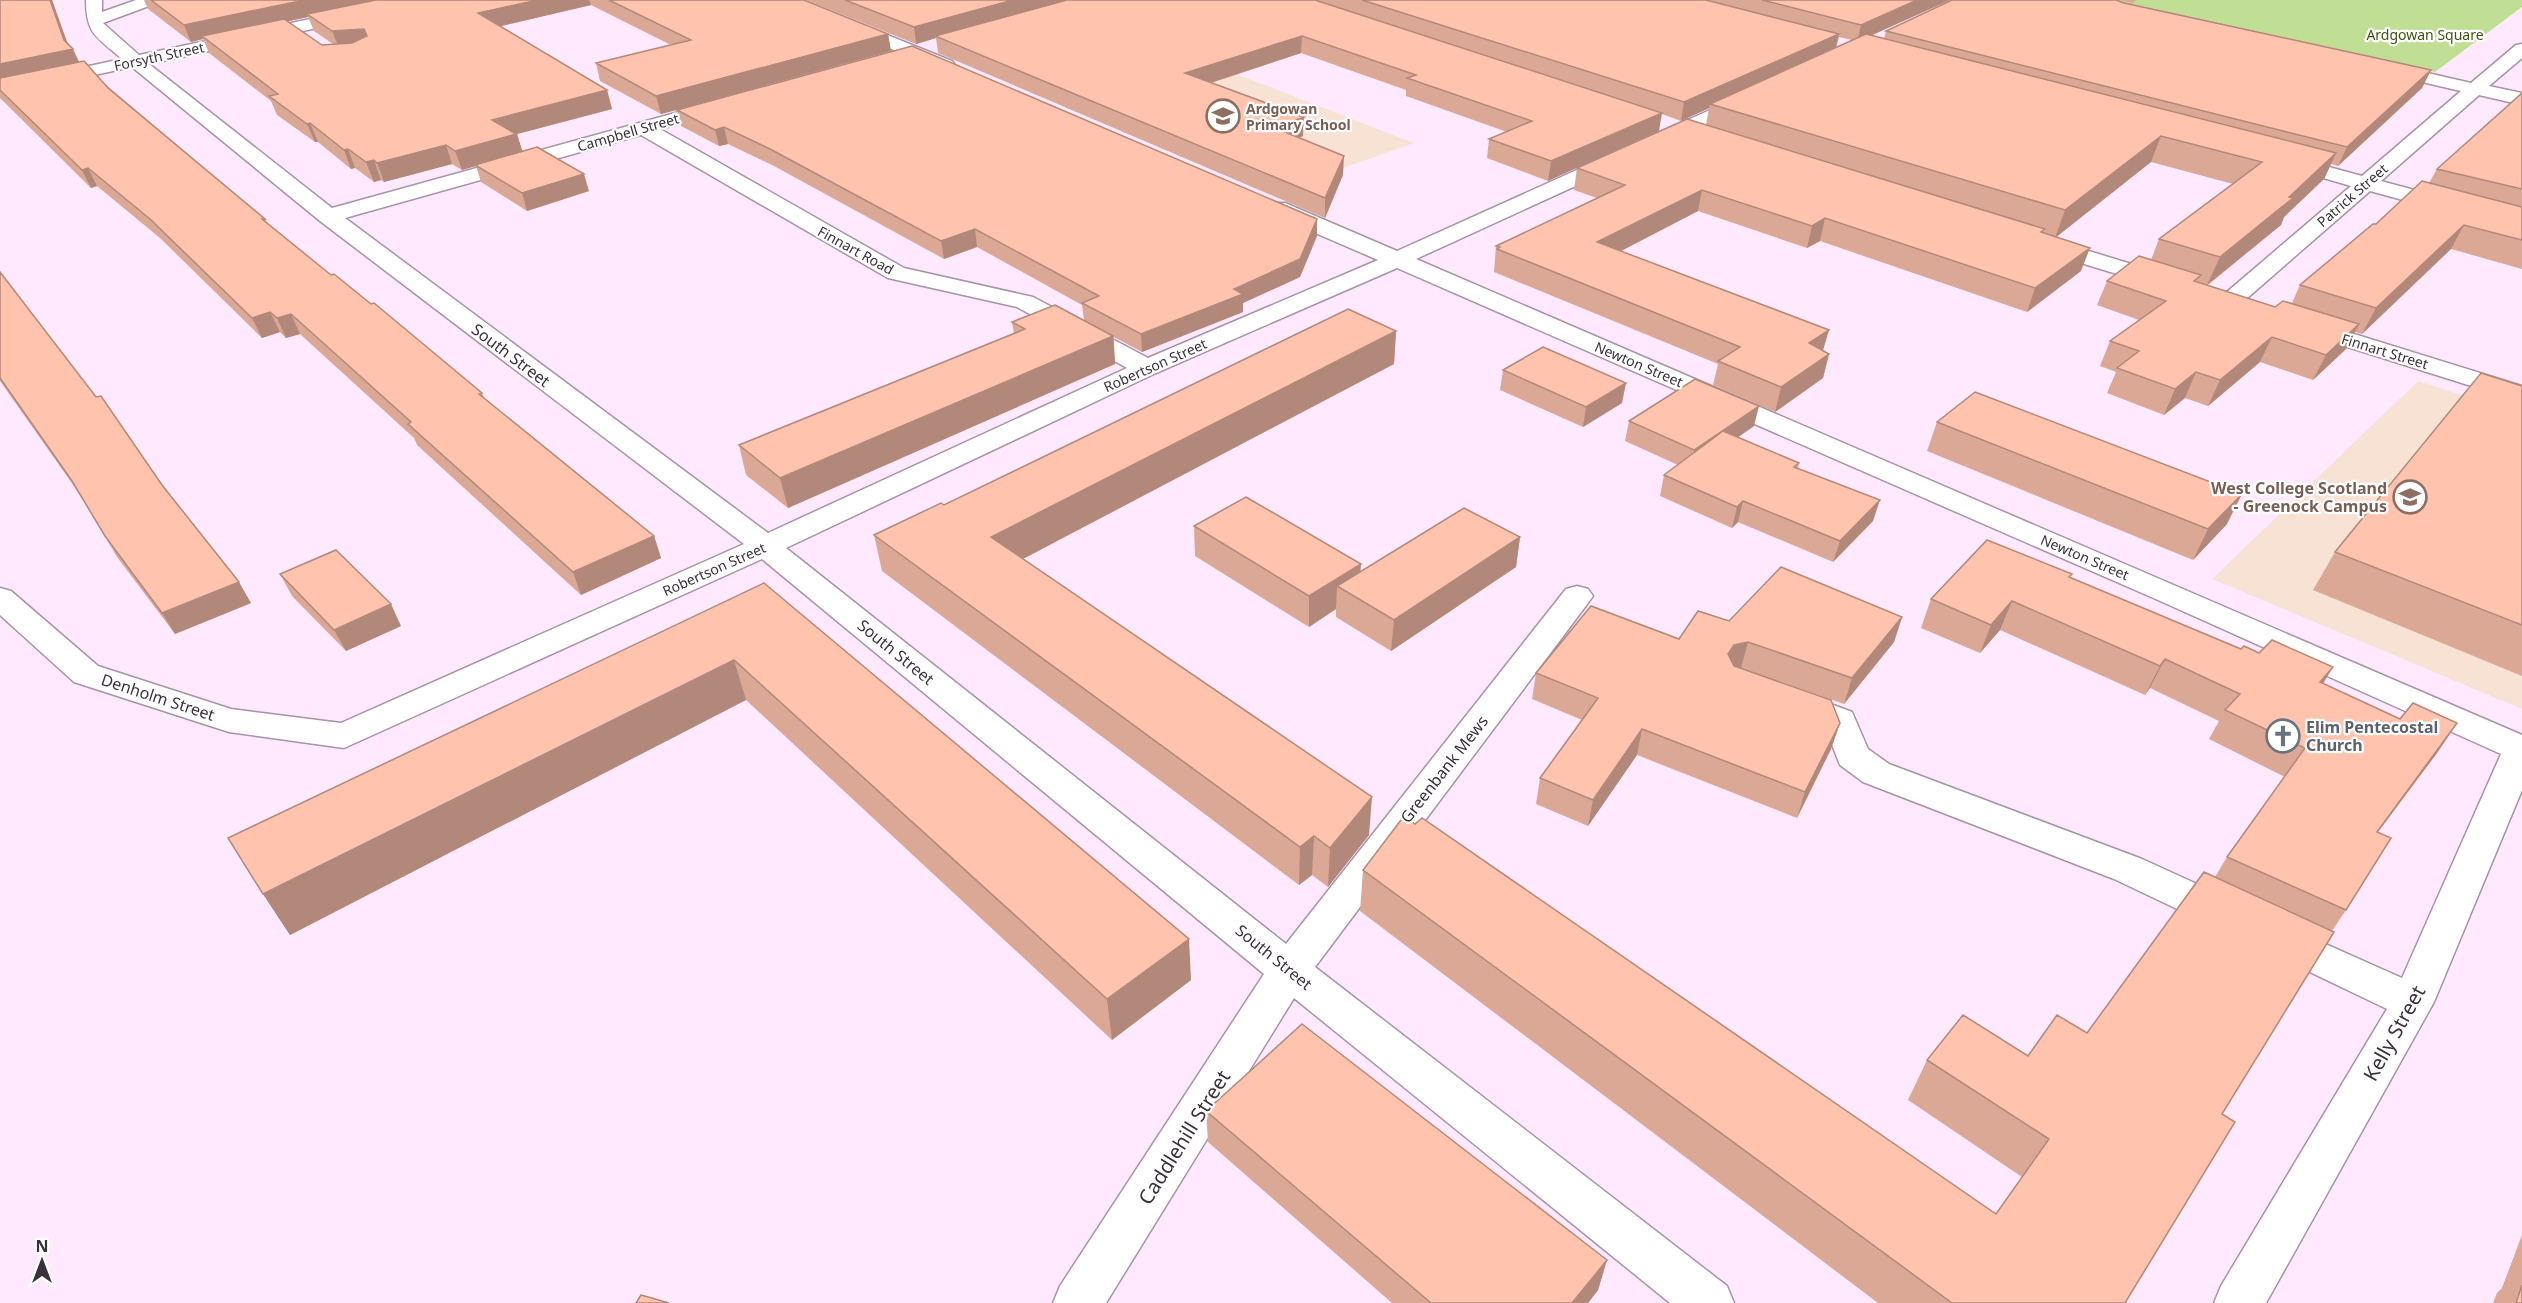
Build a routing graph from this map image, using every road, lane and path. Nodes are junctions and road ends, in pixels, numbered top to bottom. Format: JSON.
{"nodes":[{"id":1,"x":151,"y":0,"type":"edge"},
{"id":2,"x":424,"y":0,"type":"edge"},
{"id":3,"x":786,"y":0,"type":"edge"},
{"id":4,"x":94,"y":10,"type":"edge"},
{"id":5,"x":294,"y":28,"type":"junction"},
{"id":6,"x":310,"y":39,"type":"edge"},
{"id":7,"x":948,"y":43,"type":"edge"},
{"id":8,"x":2522,"y":49,"type":"edge"},
{"id":9,"x":915,"y":52,"type":"junction"},
{"id":10,"x":135,"y":61,"type":"junction"},
{"id":11,"x":881,"y":61,"type":"edge"},
{"id":12,"x":2372,"y":65,"type":"edge"},
{"id":13,"x":970,"y":76,"type":"edge"},
{"id":14,"x":2475,"y":89,"type":"junction"},
{"id":15,"x":0,"y":90,"type":"edge"},
{"id":16,"x":1769,"y":90,"type":"edge"},
{"id":17,"x":2522,"y":99,"type":"edge"},
{"id":18,"x":735,"y":102,"type":"edge"},
{"id":19,"x":1648,"y":119,"type":"edge"},
{"id":20,"x":644,"y":128,"type":"junction"},
{"id":21,"x":1682,"y":130,"type":"junction"},
{"id":22,"x":1716,"y":141,"type":"edge"},
{"id":23,"x":2263,"y":155,"type":"edge"},
{"id":24,"x":2367,"y":182,"type":"junction"},
{"id":25,"x":1254,"y":198,"type":"edge"},
{"id":26,"x":328,"y":216,"type":"junction"},
{"id":27,"x":2522,"y":226,"type":"edge"},
{"id":28,"x":2024,"y":237,"type":"edge"},
{"id":29,"x":1396,"y":260,"type":"junction"},
{"id":30,"x":2183,"y":288,"type":"edge"},
{"id":31,"x":2206,"y":295,"type":"edge"},
{"id":32,"x":2229,"y":302,"type":"junction"},
{"id":33,"x":2251,"y":309,"type":"edge"},
{"id":34,"x":2284,"y":320,"type":"edge"},
{"id":35,"x":1147,"y":368,"type":"junction"},
{"id":36,"x":2522,"y":394,"type":"edge"},
{"id":37,"x":765,"y":546,"type":"junction"},
{"id":38,"x":1577,"y":596,"type":"dead end"},
{"id":39,"x":0,"y":598,"type":"edge"},
{"id":40,"x":1762,"y":689,"type":"edge"},
{"id":41,"x":344,"y":736,"type":"joint"},
{"id":42,"x":2522,"y":749,"type":"edge"},
{"id":43,"x":1289,"y":970,"type":"junction"},
{"id":44,"x":2413,"y":1002,"type":"junction"},
{"id":45,"x":1078,"y":1303,"type":"edge"},
{"id":46,"x":1709,"y":1303,"type":"edge"},
{"id":47,"x":2239,"y":1303,"type":"edge"}],
"edges":[{"from":1,"to":4,"type":"street"},
{"from":2,"to":5,"type":"street","name":"Forsyth Street"},
{"from":3,"to":9,"type":"street"},
{"from":4,"to":10,"type":"street","name":"South Street"},
{"from":5,"to":6,"type":"street"},
{"from":5,"to":10,"type":"street","name":"Forsyth Street"},
{"from":7,"to":9,"type":"street"},
{"from":8,"to":14,"type":"street"},
{"from":9,"to":11,"type":"street"},
{"from":9,"to":13,"type":"street"},
{"from":10,"to":15,"type":"street","name":"Forsyth Street"},
{"from":10,"to":26,"type":"street","name":"South Street"},
{"from":12,"to":14,"type":"street"},
{"from":14,"to":17,"type":"street"},
{"from":14,"to":24,"type":"street","name":"Patrick Street"},
{"from":16,"to":21,"type":"street","name":"Robertson Street"},
{"from":18,"to":20,"type":"street","name":"Campbell Street"},
{"from":19,"to":21,"type":"street"},
{"from":20,"to":26,"type":"street","name":"Campbell Street"},
{"from":20,"to":35,"type":"street","name":"Finnart Road"},
{"from":21,"to":22,"type":"street"},
{"from":21,"to":29,"type":"street","name":"Robertson Street"},
{"from":23,"to":24,"type":"street"},
{"from":24,"to":27,"type":"street"},
{"from":24,"to":32,"type":"street","name":"Patrick Street"},
{"from":25,"to":29,"type":"street","name":"Newton Street"},
{"from":26,"to":37,"type":"street","name":"South Street"},
{"from":28,"to":30,"type":"street"},
{"from":29,"to":35,"type":"street","name":"Robertson Street"},
{"from":29,"to":42,"type":"street","name":"Newton Street"},
{"from":31,"to":32,"type":"street"},
{"from":32,"to":33,"type":"street"},
{"from":34,"to":36,"type":"street","name":"Finnart Street"},
{"from":35,"to":37,"type":"street","name":"Robertson Street"},
{"from":37,"to":41,"type":"street","name":"Robertson Street"},
{"from":37,"to":43,"type":"street","name":"South Street"},
{"from":38,"to":43,"type":"street","name":"Greenbank Mews"},
{"from":39,"to":41,"type":"street","name":"Denholm Street"},
{"from":40,"to":44,"type":"street"},
{"from":42,"to":44,"type":"street","name":"Kelly Street"},
{"from":43,"to":45,"type":"street","name":"Caddlehill Street"},
{"from":43,"to":46,"type":"street","name":"South Street"},
{"from":44,"to":47,"type":"street","name":"Kelly Street"}]}
